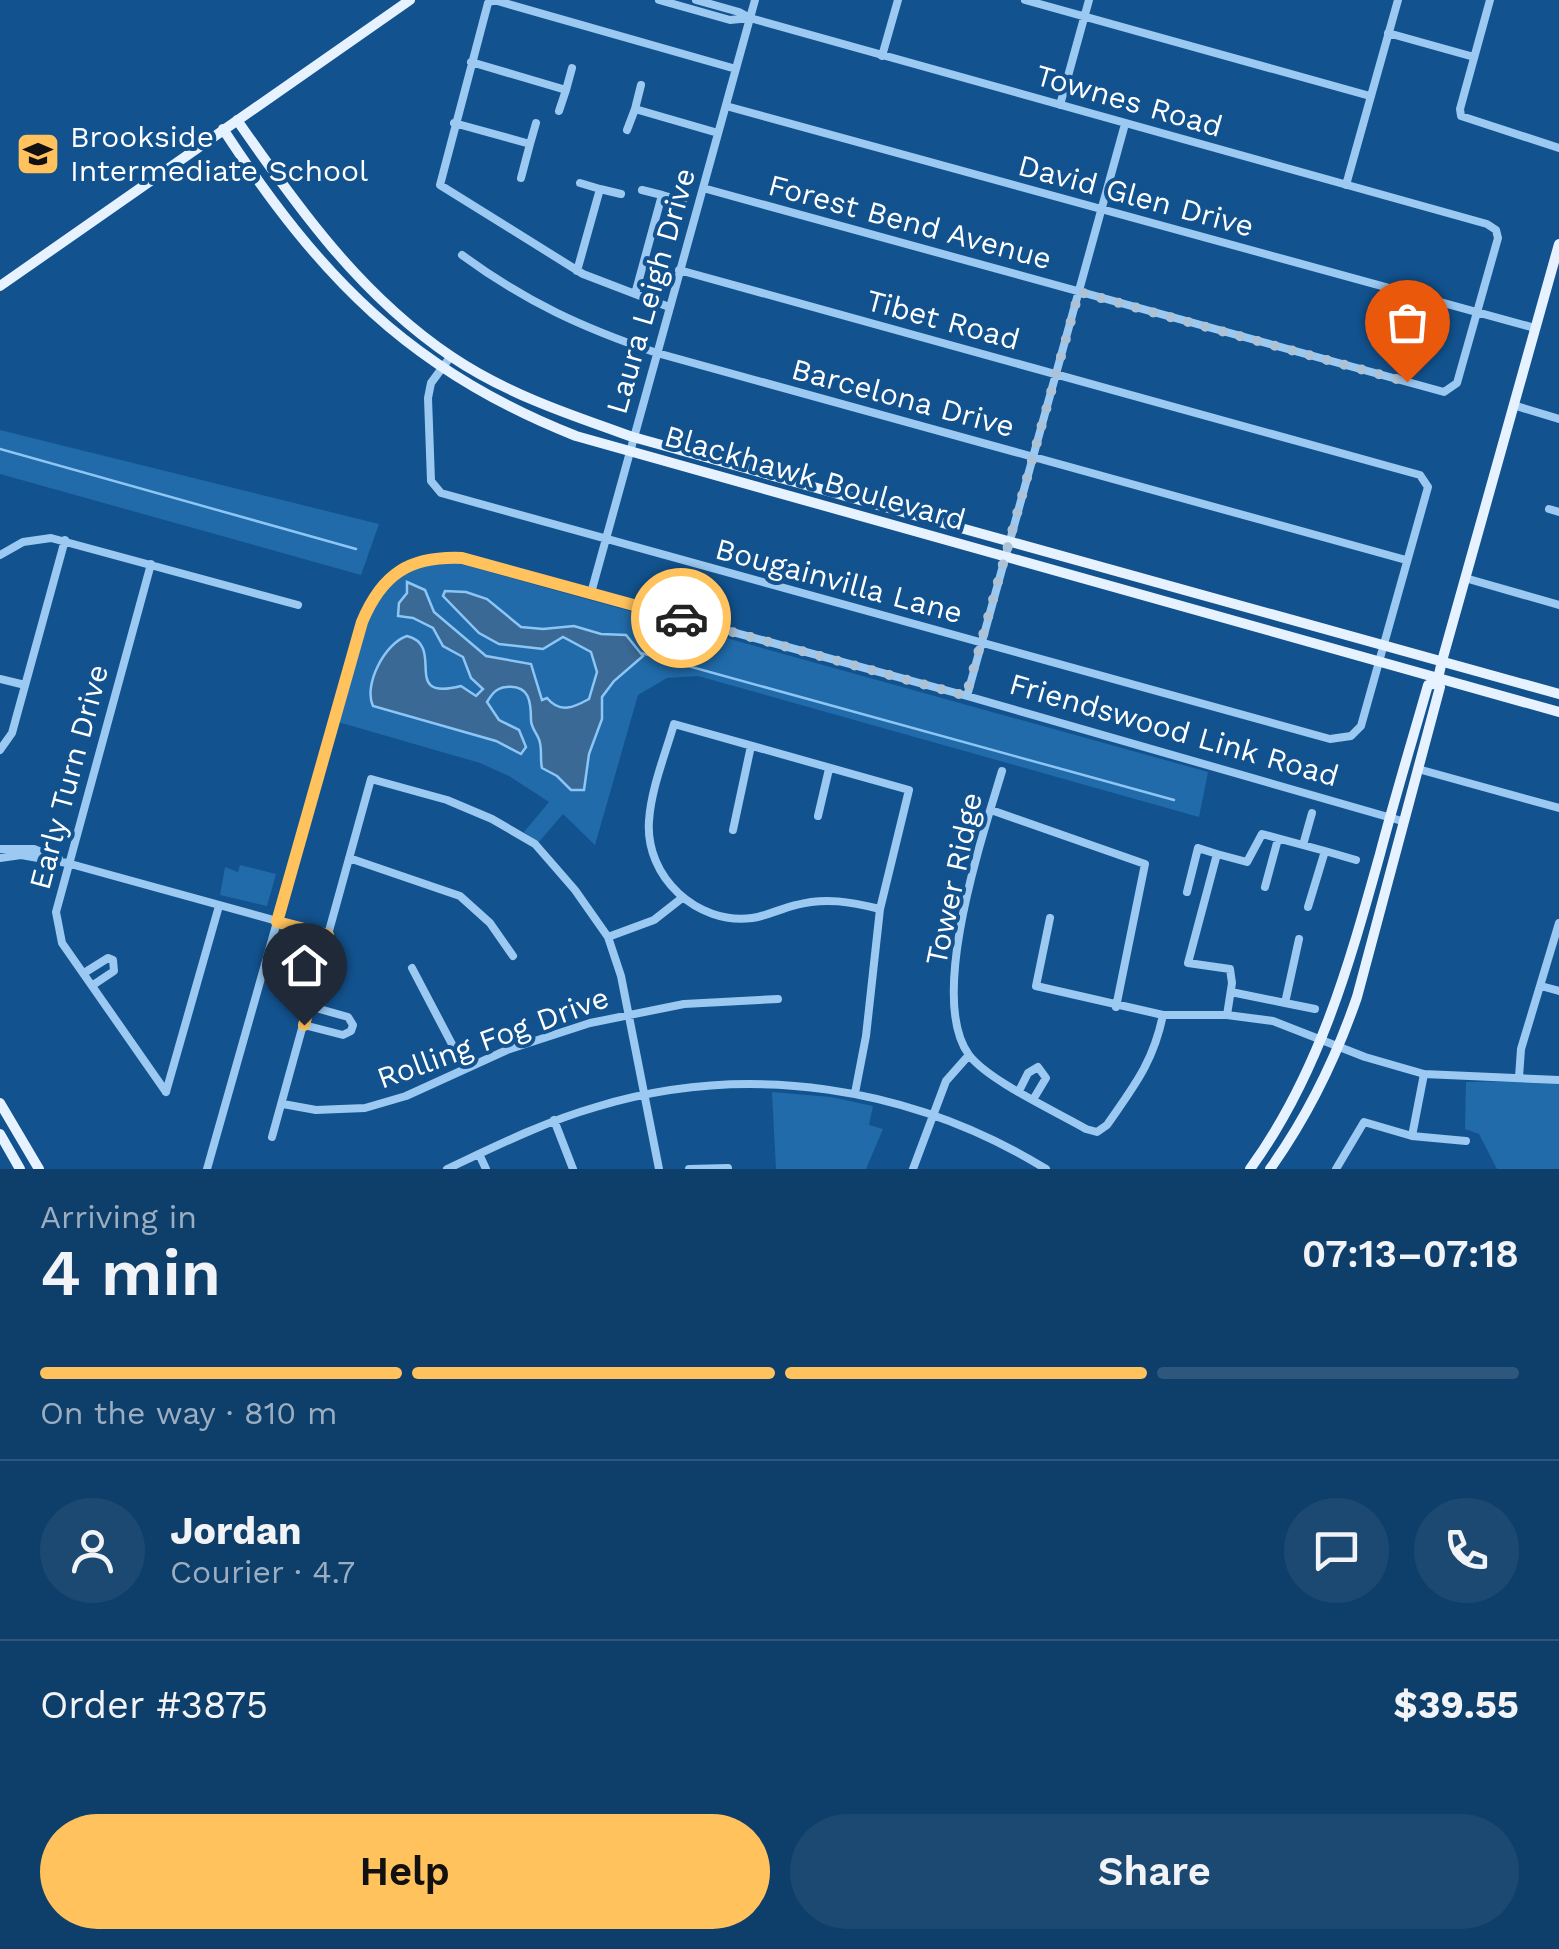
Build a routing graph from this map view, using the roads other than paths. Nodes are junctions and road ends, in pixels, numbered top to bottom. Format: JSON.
{"nodes":[{"id":1,"x":410,"y":0,"type":"edge"},
{"id":2,"x":659,"y":0,"type":"edge"},
{"id":3,"x":696,"y":0,"type":"edge"},
{"id":4,"x":755,"y":0,"type":"edge"},
{"id":5,"x":898,"y":0,"type":"edge"},
{"id":6,"x":1025,"y":0,"type":"edge"},
{"id":7,"x":1088,"y":0,"type":"edge"},
{"id":8,"x":1398,"y":0,"type":"edge"},
{"id":9,"x":1490,"y":0,"type":"edge"},
{"id":10,"x":1084,"y":16,"type":"junction"},
{"id":11,"x":750,"y":18,"type":"junction"},
{"id":12,"x":1388,"y":33,"type":"junction"},
{"id":13,"x":882,"y":56,"type":"junction"},
{"id":14,"x":1474,"y":57,"type":"junction"},
{"id":15,"x":471,"y":62,"type":"junction"},
{"id":16,"x":572,"y":68,"type":"dead end"},
{"id":17,"x":736,"y":69,"type":"junction"},
{"id":18,"x":641,"y":86,"type":"dead end"},
{"id":19,"x":566,"y":90,"type":"junction"},
{"id":20,"x":1370,"y":96,"type":"junction"},
{"id":21,"x":1060,"y":105,"type":"junction"},
{"id":22,"x":726,"y":106,"type":"junction"},
{"id":23,"x":634,"y":108,"type":"junction"},
{"id":24,"x":560,"y":111,"type":"dead end"},
{"id":25,"x":237,"y":120,"type":"junction"},
{"id":26,"x":454,"y":122,"type":"junction"},
{"id":27,"x":536,"y":124,"type":"dead end"},
{"id":28,"x":1125,"y":124,"type":"junction"},
{"id":29,"x":224,"y":129,"type":"junction"},
{"id":30,"x":627,"y":130,"type":"dead end"},
{"id":31,"x":718,"y":134,"type":"junction"},
{"id":32,"x":530,"y":144,"type":"junction"},
{"id":33,"x":1559,"y":148,"type":"edge"},
{"id":34,"x":521,"y":178,"type":"dead end"},
{"id":35,"x":580,"y":183,"type":"dead end"},
{"id":36,"x":1346,"y":185,"type":"junction"},
{"id":37,"x":284,"y":186,"type":"junction"},
{"id":38,"x":703,"y":188,"type":"junction"},
{"id":39,"x":600,"y":189,"type":"junction"},
{"id":40,"x":642,"y":190,"type":"dead end"},
{"id":41,"x":620,"y":194,"type":"dead end"},
{"id":42,"x":662,"y":195,"type":"junction"},
{"id":43,"x":268,"y":196,"type":"junction"},
{"id":44,"x":683,"y":201,"type":"dead end"},
{"id":45,"x":1101,"y":210,"type":"junction"},
{"id":46,"x":1559,"y":244,"type":"edge"},
{"id":47,"x":462,"y":256,"type":"dead end"},
{"id":48,"x":577,"y":270,"type":"junction"},
{"id":49,"x":679,"y":270,"type":"junction"},
{"id":50,"x":362,"y":282,"type":"junction"},
{"id":51,"x":0,"y":286,"type":"edge"},
{"id":52,"x":1079,"y":292,"type":"junction"},
{"id":53,"x":351,"y":294,"type":"junction"},
{"id":54,"x":635,"y":294,"type":"junction"},
{"id":55,"x":670,"y":308,"type":"junction"},
{"id":56,"x":1478,"y":312,"type":"junction"},
{"id":57,"x":1535,"y":328,"type":"junction"},
{"id":58,"x":657,"y":353,"type":"junction"},
{"id":59,"x":451,"y":356,"type":"junction"},
{"id":60,"x":441,"y":368,"type":"junction"},
{"id":61,"x":1057,"y":375,"type":"junction"},
{"id":62,"x":1513,"y":406,"type":"junction"},
{"id":63,"x":1559,"y":419,"type":"edge"},
{"id":64,"x":633,"y":437,"type":"junction"},
{"id":65,"x":630,"y":452,"type":"junction"},
{"id":66,"x":1034,"y":458,"type":"junction"},
{"id":67,"x":807,"y":485,"type":"junction"},
{"id":68,"x":802,"y":500,"type":"junction"},
{"id":69,"x":894,"y":509,"type":"junction"},
{"id":70,"x":890,"y":525,"type":"junction"},
{"id":71,"x":64,"y":540,"type":"junction"},
{"id":72,"x":604,"y":540,"type":"junction"},
{"id":73,"x":1009,"y":542,"type":"junction"},
{"id":74,"x":0,"y":555,"type":"edge"},
{"id":75,"x":1005,"y":557,"type":"junction"},
{"id":76,"x":1406,"y":560,"type":"junction"},
{"id":77,"x":151,"y":564,"type":"junction"},
{"id":78,"x":1107,"y":568,"type":"junction"},
{"id":79,"x":1465,"y":578,"type":"junction"},
{"id":80,"x":1103,"y":584,"type":"junction"},
{"id":81,"x":1195,"y":593,"type":"junction"},
{"id":82,"x":591,"y":594,"type":"junction"},
{"id":83,"x":298,"y":605,"type":"dead end"},
{"id":84,"x":1559,"y":605,"type":"edge"},
{"id":85,"x":1190,"y":608,"type":"junction"},
{"id":86,"x":1280,"y":617,"type":"junction"},
{"id":87,"x":1276,"y":631,"type":"junction"},
{"id":88,"x":982,"y":644,"type":"junction"},
{"id":89,"x":1384,"y":647,"type":"junction"},
{"id":90,"x":1442,"y":660,"type":"junction"},
{"id":91,"x":1380,"y":662,"type":"junction"},
{"id":92,"x":0,"y":678,"type":"edge"},
{"id":93,"x":1437,"y":681,"type":"junction"},
{"id":94,"x":25,"y":685,"type":"junction"},
{"id":95,"x":1546,"y":690,"type":"junction"},
{"id":96,"x":1559,"y":694,"type":"edge"},
{"id":97,"x":966,"y":696,"type":"junction"},
{"id":98,"x":1540,"y":707,"type":"junction"},
{"id":99,"x":1559,"y":712,"type":"edge"},
{"id":100,"x":751,"y":746,"type":"junction"},
{"id":101,"x":0,"y":750,"type":"edge"},
{"id":102,"x":1418,"y":768,"type":"junction"},
{"id":103,"x":829,"y":769,"type":"junction"},
{"id":104,"x":1002,"y":771,"type":"dead end"},
{"id":105,"x":1559,"y":808,"type":"edge"},
{"id":106,"x":990,"y":810,"type":"junction"},
{"id":107,"x":1312,"y":814,"type":"dead end"},
{"id":108,"x":818,"y":816,"type":"dead end"},
{"id":109,"x":1390,"y":817,"type":"junction"},
{"id":110,"x":1402,"y":821,"type":"junction"},
{"id":111,"x":733,"y":830,"type":"dead end"},
{"id":112,"x":1278,"y":839,"type":"junction"},
{"id":113,"x":1303,"y":845,"type":"junction"},
{"id":114,"x":0,"y":849,"type":"edge"},
{"id":115,"x":1325,"y":851,"type":"junction"},
{"id":116,"x":1217,"y":854,"type":"junction"},
{"id":117,"x":0,"y":858,"type":"edge"},
{"id":118,"x":349,"y":858,"type":"junction"},
{"id":119,"x":1356,"y":860,"type":"dead end"},
{"id":120,"x":67,"y":864,"type":"junction"},
{"id":121,"x":1265,"y":887,"type":"dead end"},
{"id":122,"x":1186,"y":892,"type":"dead end"},
{"id":123,"x":682,"y":898,"type":"junction"},
{"id":124,"x":219,"y":906,"type":"junction"},
{"id":125,"x":1308,"y":907,"type":"dead end"},
{"id":126,"x":880,"y":909,"type":"junction"},
{"id":127,"x":1050,"y":918,"type":"dead end"},
{"id":128,"x":277,"y":922,"type":"junction"},
{"id":129,"x":1559,"y":922,"type":"edge"},
{"id":130,"x":328,"y":935,"type":"junction"},
{"id":131,"x":608,"y":937,"type":"junction"},
{"id":132,"x":1299,"y":939,"type":"dead end"},
{"id":133,"x":513,"y":956,"type":"dead end"},
{"id":134,"x":412,"y":968,"type":"dead end"},
{"id":135,"x":84,"y":973,"type":"junction"},
{"id":136,"x":93,"y":986,"type":"junction"},
{"id":137,"x":1541,"y":986,"type":"junction"},
{"id":138,"x":1559,"y":991,"type":"edge"},
{"id":139,"x":1231,"y":992,"type":"junction"},
{"id":140,"x":778,"y":1000,"type":"dead end"},
{"id":141,"x":1285,"y":1002,"type":"junction"},
{"id":142,"x":309,"y":1006,"type":"junction"},
{"id":143,"x":1116,"y":1006,"type":"junction"},
{"id":144,"x":1316,"y":1009,"type":"dead end"},
{"id":145,"x":628,"y":1013,"type":"junction"},
{"id":146,"x":1228,"y":1014,"type":"junction"},
{"id":147,"x":1163,"y":1015,"type":"junction"},
{"id":148,"x":304,"y":1025,"type":"junction"},
{"id":149,"x":1323,"y":1040,"type":"junction"},
{"id":150,"x":1339,"y":1046,"type":"junction"},
{"id":151,"x":969,"y":1055,"type":"junction"},
{"id":152,"x":465,"y":1069,"type":"junction"},
{"id":153,"x":1424,"y":1074,"type":"junction"},
{"id":154,"x":1520,"y":1077,"type":"junction"},
{"id":155,"x":1559,"y":1080,"type":"edge"},
{"id":156,"x":1019,"y":1090,"type":"junction"},
{"id":157,"x":855,"y":1092,"type":"junction"},
{"id":158,"x":644,"y":1094,"type":"junction"},
{"id":159,"x":1034,"y":1098,"type":"junction"},
{"id":160,"x":0,"y":1103,"type":"edge"},
{"id":161,"x":283,"y":1104,"type":"junction"},
{"id":162,"x":934,"y":1114,"type":"junction"},
{"id":163,"x":554,"y":1120,"type":"junction"},
{"id":164,"x":13,"y":1124,"type":"junction"},
{"id":165,"x":0,"y":1134,"type":"edge"},
{"id":166,"x":1412,"y":1136,"type":"junction"},
{"id":167,"x":272,"y":1137,"type":"dead end"},
{"id":168,"x":1466,"y":1142,"type":"dead end"},
{"id":169,"x":214,"y":1145,"type":"junction"},
{"id":170,"x":479,"y":1154,"type":"junction"},
{"id":171,"x":210,"y":1158,"type":"junction"},
{"id":172,"x":1254,"y":1164,"type":"edge"},
{"id":173,"x":728,"y":1168,"type":"edge"},
{"id":174,"x":917,"y":1168,"type":"edge"},
{"id":175,"x":20,"y":1169,"type":"edge"},
{"id":176,"x":39,"y":1169,"type":"edge"},
{"id":177,"x":199,"y":1169,"type":"edge"},
{"id":178,"x":207,"y":1169,"type":"edge"},
{"id":179,"x":215,"y":1169,"type":"edge"},
{"id":180,"x":447,"y":1169,"type":"edge"},
{"id":181,"x":486,"y":1169,"type":"edge"},
{"id":182,"x":574,"y":1169,"type":"edge"},
{"id":183,"x":659,"y":1169,"type":"edge"},
{"id":184,"x":689,"y":1169,"type":"edge"},
{"id":185,"x":1046,"y":1169,"type":"edge"},
{"id":186,"x":1270,"y":1169,"type":"edge"},
{"id":187,"x":1336,"y":1169,"type":"edge"}],
"edges":[{"from":1,"to":25,"type":"main road"},
{"from":2,"to":11,"type":"street","name":"Townes Road"},
{"from":3,"to":11,"type":"street","name":"Townes Road"},
{"from":4,"to":11,"type":"street","name":"Laura Leigh Drive"},
{"from":5,"to":13,"type":"street"},
{"from":6,"to":10,"type":"street"},
{"from":7,"to":10,"type":"street"},
{"from":8,"to":12,"type":"street"},
{"from":9,"to":14,"type":"street"},
{"from":10,"to":20,"type":"street"},
{"from":10,"to":21,"type":"street"},
{"from":11,"to":13,"type":"street","name":"Townes Road"},
{"from":11,"to":17,"type":"street","name":"Laura Leigh Drive"},
{"from":12,"to":14,"type":"street"},
{"from":12,"to":20,"type":"street"},
{"from":13,"to":21,"type":"street","name":"Townes Road"},
{"from":14,"to":33,"type":"street"},
{"from":15,"to":17,"type":"street"},
{"from":15,"to":19,"type":"street"},
{"from":15,"to":26,"type":"street"},
{"from":16,"to":19,"type":"street"},
{"from":17,"to":22,"type":"street","name":"Laura Leigh Drive"},
{"from":18,"to":23,"type":"street"},
{"from":19,"to":24,"type":"street"},
{"from":20,"to":36,"type":"street"},
{"from":21,"to":28,"type":"street","name":"Townes Road"},
{"from":22,"to":31,"type":"street","name":"Laura Leigh Drive"},
{"from":22,"to":45,"type":"street","name":"David Glen Drive"},
{"from":23,"to":30,"type":"street"},
{"from":23,"to":31,"type":"street"},
{"from":25,"to":29,"type":"main road"},
{"from":25,"to":37,"type":"main road","name":"Blackhawk Boulevard"},
{"from":26,"to":32,"type":"street"},
{"from":26,"to":48,"type":"street"},
{"from":27,"to":32,"type":"street"},
{"from":28,"to":36,"type":"street","name":"Townes Road"},
{"from":28,"to":45,"type":"street"},
{"from":29,"to":43,"type":"main road","name":"Blackhawk Boulevard"},
{"from":29,"to":51,"type":"main road"},
{"from":31,"to":38,"type":"street","name":"Laura Leigh Drive"},
{"from":32,"to":34,"type":"street"},
{"from":35,"to":39,"type":"street"},
{"from":36,"to":56,"type":"street","name":"Townes Road"},
{"from":37,"to":43,"type":"main road"},
{"from":37,"to":50,"type":"main road","name":"Blackhawk Boulevard"},
{"from":38,"to":49,"type":"street","name":"Laura Leigh Drive"},
{"from":38,"to":52,"type":"street","name":"Forest Bend Avenue"},
{"from":39,"to":41,"type":"street"},
{"from":39,"to":48,"type":"street"},
{"from":40,"to":42,"type":"street"},
{"from":42,"to":44,"type":"street"},
{"from":42,"to":54,"type":"street"},
{"from":43,"to":53,"type":"main road","name":"Blackhawk Boulevard"},
{"from":45,"to":52,"type":"street"},
{"from":45,"to":56,"type":"street","name":"David Glen Drive"},
{"from":46,"to":57,"type":"main road"},
{"from":47,"to":58,"type":"street","name":"Barcelona Drive"},
{"from":48,"to":54,"type":"street"},
{"from":49,"to":55,"type":"street","name":"Laura Leigh Drive"},
{"from":49,"to":61,"type":"street","name":"Tibet Road"},
{"from":50,"to":53,"type":"main road"},
{"from":50,"to":59,"type":"main road","name":"Blackhawk Boulevard"},
{"from":52,"to":56,"type":"street","name":"Forest Bend Avenue"},
{"from":52,"to":61,"type":"street"},
{"from":53,"to":60,"type":"main road","name":"Blackhawk Boulevard"},
{"from":54,"to":55,"type":"street"},
{"from":55,"to":58,"type":"street","name":"Laura Leigh Drive"},
{"from":56,"to":57,"type":"street","name":"David Glen Drive"},
{"from":57,"to":62,"type":"main road"},
{"from":58,"to":64,"type":"street","name":"Laura Leigh Drive"},
{"from":58,"to":66,"type":"street","name":"Barcelona Drive"},
{"from":59,"to":60,"type":"street"},
{"from":59,"to":64,"type":"main road","name":"Blackhawk Boulevard"},
{"from":60,"to":65,"type":"main road","name":"Blackhawk Boulevard"},
{"from":60,"to":72,"type":"street","name":"Bougainvilla Lane"},
{"from":61,"to":66,"type":"street"},
{"from":61,"to":76,"type":"street","name":"Tibet Road"},
{"from":62,"to":63,"type":"street"},
{"from":62,"to":79,"type":"main road"},
{"from":64,"to":65,"type":"street","name":"Laura Leigh Drive"},
{"from":64,"to":67,"type":"main road","name":"Blackhawk Boulevard"},
{"from":65,"to":68,"type":"main road","name":"Blackhawk Boulevard"},
{"from":65,"to":72,"type":"street","name":"Laura Leigh Drive"},
{"from":66,"to":73,"type":"street"},
{"from":66,"to":76,"type":"street","name":"Barcelona Drive"},
{"from":67,"to":68,"type":"main road"},
{"from":67,"to":69,"type":"main road","name":"Blackhawk Boulevard"},
{"from":68,"to":70,"type":"main road","name":"Blackhawk Boulevard"},
{"from":69,"to":70,"type":"main road"},
{"from":69,"to":73,"type":"main road","name":"Blackhawk Boulevard"},
{"from":70,"to":75,"type":"main road","name":"Blackhawk Boulevard"},
{"from":71,"to":74,"type":"street"},
{"from":71,"to":77,"type":"street"},
{"from":71,"to":94,"type":"street"},
{"from":72,"to":82,"type":"street","name":"Laura Leigh Drive"},
{"from":72,"to":88,"type":"street","name":"Bougainvilla Lane"},
{"from":73,"to":75,"type":"street"},
{"from":73,"to":78,"type":"main road","name":"Blackhawk Boulevard"},
{"from":75,"to":80,"type":"main road","name":"Blackhawk Boulevard"},
{"from":75,"to":88,"type":"street"},
{"from":76,"to":89,"type":"street"},
{"from":77,"to":83,"type":"street"},
{"from":77,"to":120,"type":"street","name":"Early Turn Drive"},
{"from":78,"to":80,"type":"main road"},
{"from":78,"to":81,"type":"main road","name":"Blackhawk Boulevard"},
{"from":79,"to":84,"type":"street"},
{"from":79,"to":90,"type":"main road"},
{"from":80,"to":85,"type":"main road","name":"Blackhawk Boulevard"},
{"from":81,"to":85,"type":"main road"},
{"from":81,"to":86,"type":"main road","name":"Blackhawk Boulevard"},
{"from":82,"to":97,"type":"street","name":"Friendswood Link Road"},
{"from":82,"to":128,"type":"street","name":"Friendswood Link Road"},
{"from":85,"to":87,"type":"main road","name":"Blackhawk Boulevard"},
{"from":86,"to":87,"type":"main road"},
{"from":86,"to":89,"type":"main road","name":"Blackhawk Boulevard"},
{"from":87,"to":91,"type":"main road","name":"Blackhawk Boulevard"},
{"from":88,"to":91,"type":"street","name":"Bougainvilla Lane"},
{"from":88,"to":97,"type":"street"},
{"from":89,"to":90,"type":"main road","name":"Blackhawk Boulevard"},
{"from":89,"to":91,"type":"street"},
{"from":90,"to":93,"type":"main road"},
{"from":90,"to":95,"type":"main road","name":"Blackhawk Boulevard"},
{"from":91,"to":93,"type":"main road","name":"Blackhawk Boulevard"},
{"from":92,"to":94,"type":"street"},
{"from":93,"to":98,"type":"main road","name":"Blackhawk Boulevard"},
{"from":93,"to":102,"type":"main road"},
{"from":93,"to":109,"type":"main road"},
{"from":94,"to":101,"type":"street"},
{"from":95,"to":96,"type":"main road","name":"Blackhawk Boulevard"},
{"from":95,"to":98,"type":"main road"},
{"from":97,"to":109,"type":"street","name":"Friendswood Link Road"},
{"from":98,"to":99,"type":"main road","name":"Blackhawk Boulevard"},
{"from":100,"to":103,"type":"street"},
{"from":100,"to":111,"type":"street"},
{"from":100,"to":123,"type":"street"},
{"from":102,"to":105,"type":"street"},
{"from":102,"to":110,"type":"main road"},
{"from":103,"to":108,"type":"street"},
{"from":103,"to":126,"type":"street"},
{"from":104,"to":106,"type":"street","name":"Tower Ridge"},
{"from":106,"to":143,"type":"street"},
{"from":106,"to":151,"type":"street","name":"Tower Ridge"},
{"from":107,"to":113,"type":"street"},
{"from":109,"to":110,"type":"street","name":"Friendswood Link Road"},
{"from":109,"to":149,"type":"main road"},
{"from":110,"to":150,"type":"main road"},
{"from":112,"to":113,"type":"street"},
{"from":112,"to":116,"type":"street"},
{"from":112,"to":121,"type":"street"},
{"from":113,"to":115,"type":"street"},
{"from":114,"to":120,"type":"street"},
{"from":115,"to":119,"type":"street"},
{"from":115,"to":125,"type":"street"},
{"from":116,"to":122,"type":"street"},
{"from":116,"to":139,"type":"street"},
{"from":117,"to":120,"type":"street"},
{"from":118,"to":130,"type":"street"},
{"from":118,"to":131,"type":"street"},
{"from":118,"to":133,"type":"street"},
{"from":120,"to":124,"type":"street"},
{"from":120,"to":135,"type":"street","name":"Early Turn Drive"},
{"from":123,"to":126,"type":"street"},
{"from":123,"to":131,"type":"street"},
{"from":124,"to":128,"type":"street"},
{"from":124,"to":136,"type":"street","name":"Early Turn Drive"},
{"from":126,"to":157,"type":"street"},
{"from":127,"to":143,"type":"street"},
{"from":128,"to":130,"type":"street"},
{"from":128,"to":169,"type":"street","name":"Friendswood Link Road"},
{"from":129,"to":137,"type":"street"},
{"from":130,"to":142,"type":"street"},
{"from":131,"to":145,"type":"street"},
{"from":132,"to":141,"type":"street"},
{"from":134,"to":152,"type":"street"},
{"from":135,"to":136,"type":"street","name":"Early Turn Drive"},
{"from":135,"to":136,"type":"street"},
{"from":137,"to":138,"type":"street"},
{"from":137,"to":154,"type":"street"},
{"from":139,"to":141,"type":"street"},
{"from":139,"to":146,"type":"street"},
{"from":140,"to":145,"type":"street","name":"Rolling Fog Drive"},
{"from":141,"to":144,"type":"street"},
{"from":142,"to":148,"type":"street"},
{"from":142,"to":148,"type":"street"},
{"from":143,"to":147,"type":"street"},
{"from":145,"to":152,"type":"street","name":"Rolling Fog Drive"},
{"from":145,"to":158,"type":"street"},
{"from":146,"to":147,"type":"street"},
{"from":146,"to":149,"type":"street"},
{"from":147,"to":159,"type":"street"},
{"from":148,"to":161,"type":"street"},
{"from":149,"to":150,"type":"street"},
{"from":149,"to":172,"type":"main road"},
{"from":150,"to":153,"type":"street"},
{"from":150,"to":186,"type":"main road"},
{"from":151,"to":156,"type":"street"},
{"from":151,"to":162,"type":"street"},
{"from":152,"to":161,"type":"street","name":"Rolling Fog Drive"},
{"from":153,"to":154,"type":"street"},
{"from":153,"to":166,"type":"street"},
{"from":154,"to":155,"type":"street"},
{"from":156,"to":159,"type":"street"},
{"from":156,"to":159,"type":"street"},
{"from":157,"to":158,"type":"street"},
{"from":157,"to":162,"type":"street"},
{"from":158,"to":163,"type":"street"},
{"from":158,"to":183,"type":"street"},
{"from":160,"to":164,"type":"main road"},
{"from":161,"to":167,"type":"street"},
{"from":162,"to":174,"type":"street"},
{"from":162,"to":185,"type":"street"},
{"from":163,"to":170,"type":"street"},
{"from":163,"to":182,"type":"street"},
{"from":164,"to":165,"type":"main road"},
{"from":164,"to":176,"type":"main road"},
{"from":165,"to":175,"type":"main road"},
{"from":166,"to":168,"type":"street"},
{"from":166,"to":187,"type":"street"},
{"from":169,"to":171,"type":"street","name":"Friendswood Link Road"},
{"from":169,"to":177,"type":"street"},
{"from":170,"to":180,"type":"street"},
{"from":170,"to":181,"type":"street"},
{"from":171,"to":178,"type":"street","name":"Friendswood Link Road"},
{"from":171,"to":179,"type":"street"},
{"from":172,"to":186,"type":"main road"},
{"from":173,"to":184,"type":"street"}]}
